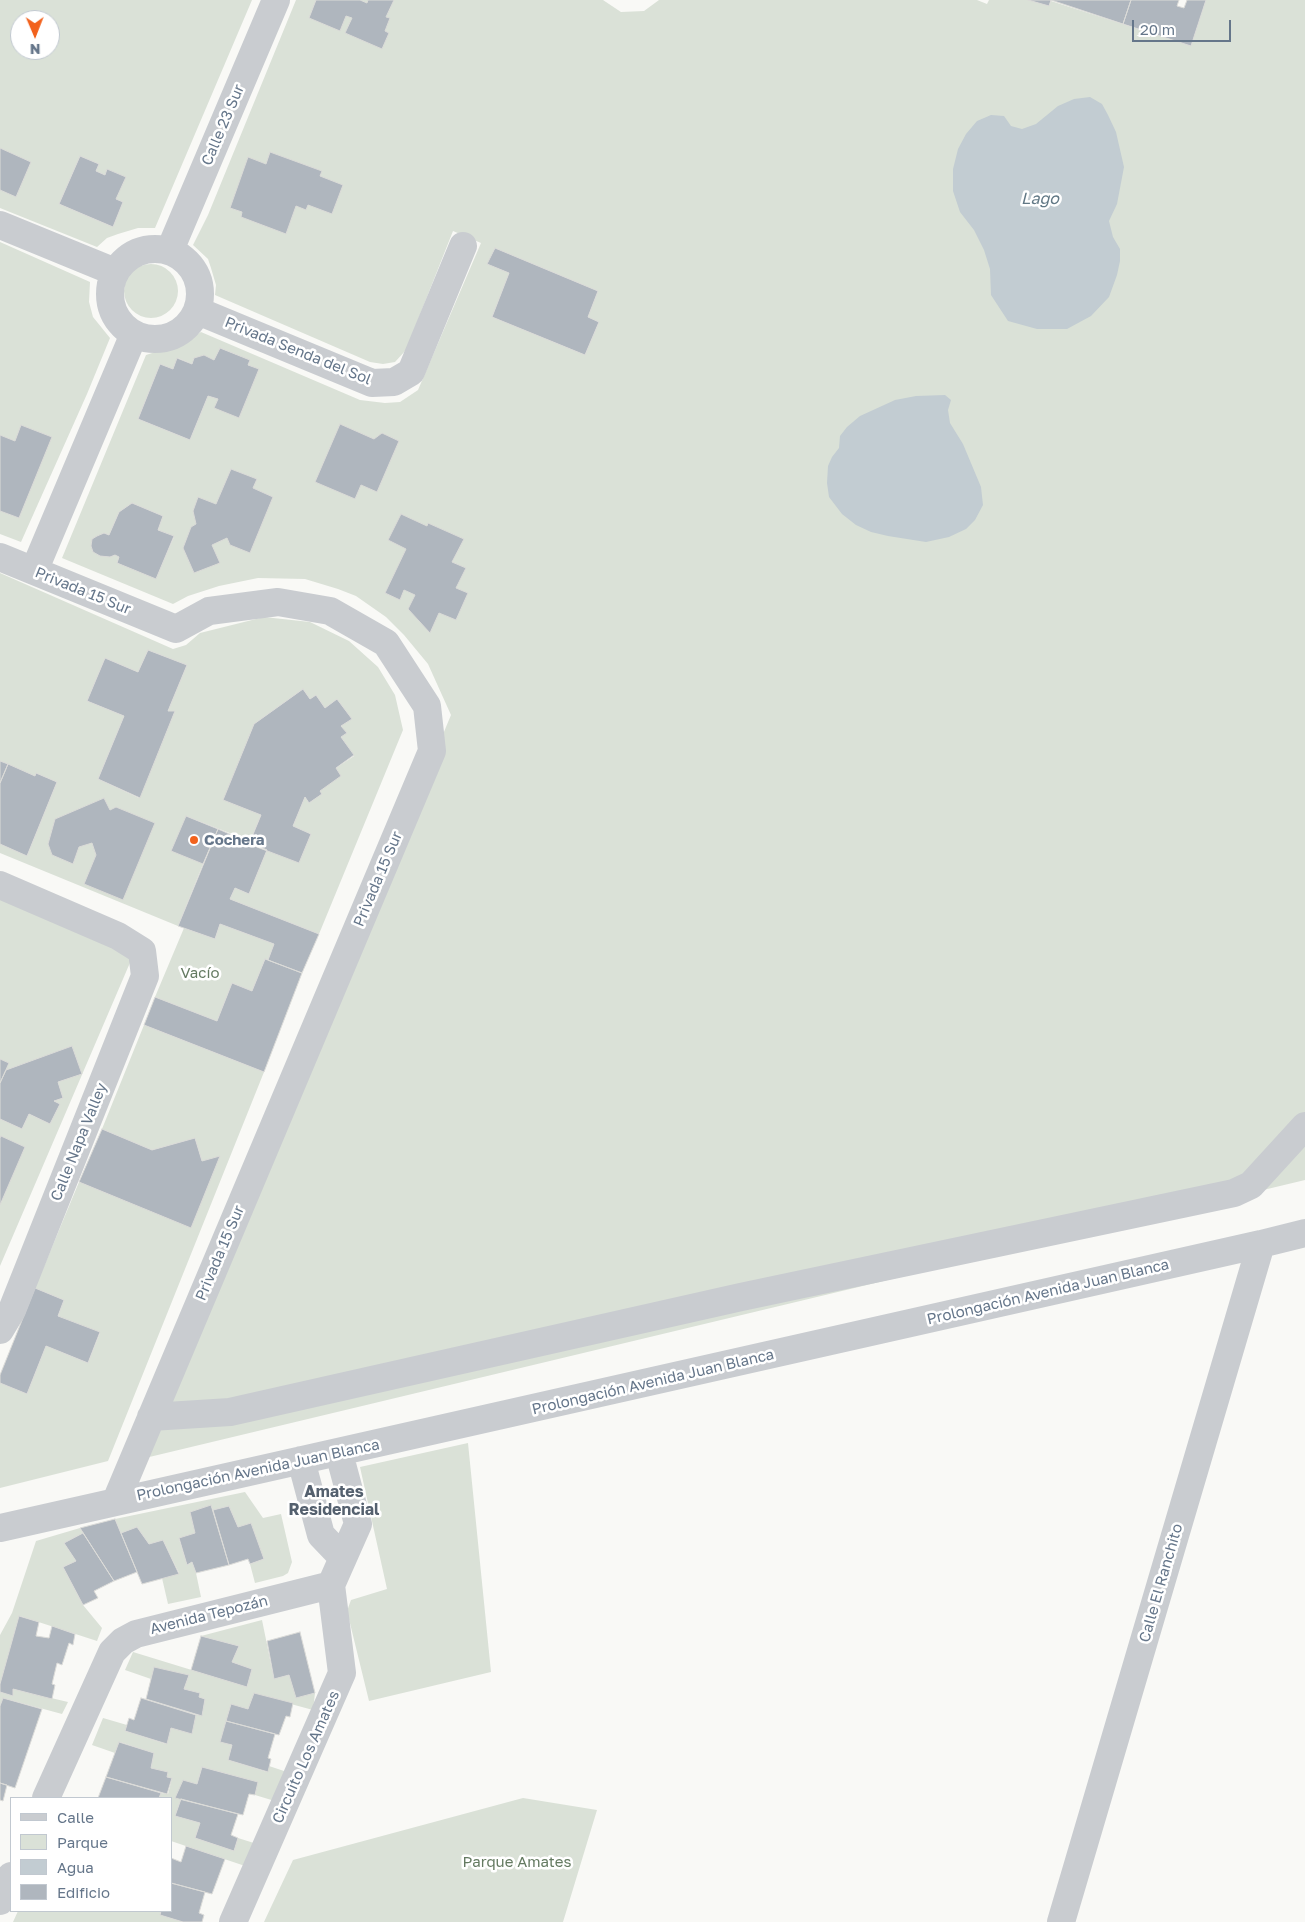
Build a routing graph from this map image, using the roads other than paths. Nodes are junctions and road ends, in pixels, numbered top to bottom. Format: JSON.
{"nodes":[{"id":1,"x":276,"y":0,"type":"edge"},
{"id":2,"x":0,"y":225,"type":"edge"},
{"id":3,"x":463,"y":246,"type":"dead end"},
{"id":4,"x":170,"y":250,"type":"junction"},
{"id":5,"x":115,"y":272,"type":"junction"},
{"id":6,"x":198,"y":310,"type":"junction"},
{"id":7,"x":134,"y":334,"type":"junction"},
{"id":8,"x":0,"y":558,"type":"edge"},
{"id":9,"x":34,"y":571,"type":"junction"},
{"id":10,"x":0,"y":885,"type":"edge"},
{"id":11,"x":1305,"y":1126,"type":"edge"},
{"id":12,"x":1305,"y":1233,"type":"edge"},
{"id":13,"x":1261,"y":1244,"type":"junction"},
{"id":14,"x":0,"y":1330,"type":"edge"},
{"id":15,"x":151,"y":1417,"type":"junction"},
{"id":16,"x":339,"y":1453,"type":"junction"},
{"id":17,"x":301,"y":1460,"type":"junction"},
{"id":18,"x":116,"y":1501,"type":"junction"},
{"id":19,"x":0,"y":1528,"type":"edge"},
{"id":20,"x":343,"y":1558,"type":"junction"},
{"id":21,"x":331,"y":1585,"type":"junction"},
{"id":22,"x":46,"y":1797,"type":"edge"},
{"id":23,"x":10,"y":1878,"type":"edge"},
{"id":24,"x":0,"y":1901,"type":"edge"},
{"id":25,"x":233,"y":1922,"type":"edge"},
{"id":26,"x":1061,"y":1922,"type":"edge"}],
"edges":[{"from":1,"to":4,"type":"street","name":"Calle 23 Sur"},
{"from":2,"to":5,"type":"street"},
{"from":3,"to":6,"type":"street","name":"Privada Senda del Sol"},
{"from":4,"to":5,"type":"street"},
{"from":4,"to":6,"type":"street"},
{"from":5,"to":7,"type":"street"},
{"from":6,"to":7,"type":"street"},
{"from":7,"to":9,"type":"street"},
{"from":8,"to":9,"type":"street","name":"Privada 15 Sur"},
{"from":9,"to":15,"type":"street","name":"Privada 15 Sur"},
{"from":10,"to":14,"type":"street","name":"Calle Napa Valley"},
{"from":11,"to":15,"type":"street"},
{"from":12,"to":13,"type":"street","name":"Prolongación Avenida Juan Blanca"},
{"from":13,"to":16,"type":"street","name":"Prolongación Avenida Juan Blanca"},
{"from":13,"to":26,"type":"street","name":"Calle El Ranchito"},
{"from":15,"to":18,"type":"street","name":"Privada 15 Sur"},
{"from":16,"to":17,"type":"street","name":"Prolongación Avenida Juan Blanca"},
{"from":16,"to":20,"type":"street"},
{"from":17,"to":18,"type":"street","name":"Prolongación Avenida Juan Blanca"},
{"from":17,"to":20,"type":"street"},
{"from":18,"to":19,"type":"street","name":"Prolongación Avenida Juan Blanca"},
{"from":20,"to":21,"type":"street"},
{"from":21,"to":22,"type":"street","name":"Avenida Tepozán"},
{"from":21,"to":25,"type":"street","name":"Circuito Los Amates"},
{"from":23,"to":24,"type":"street"}]}
